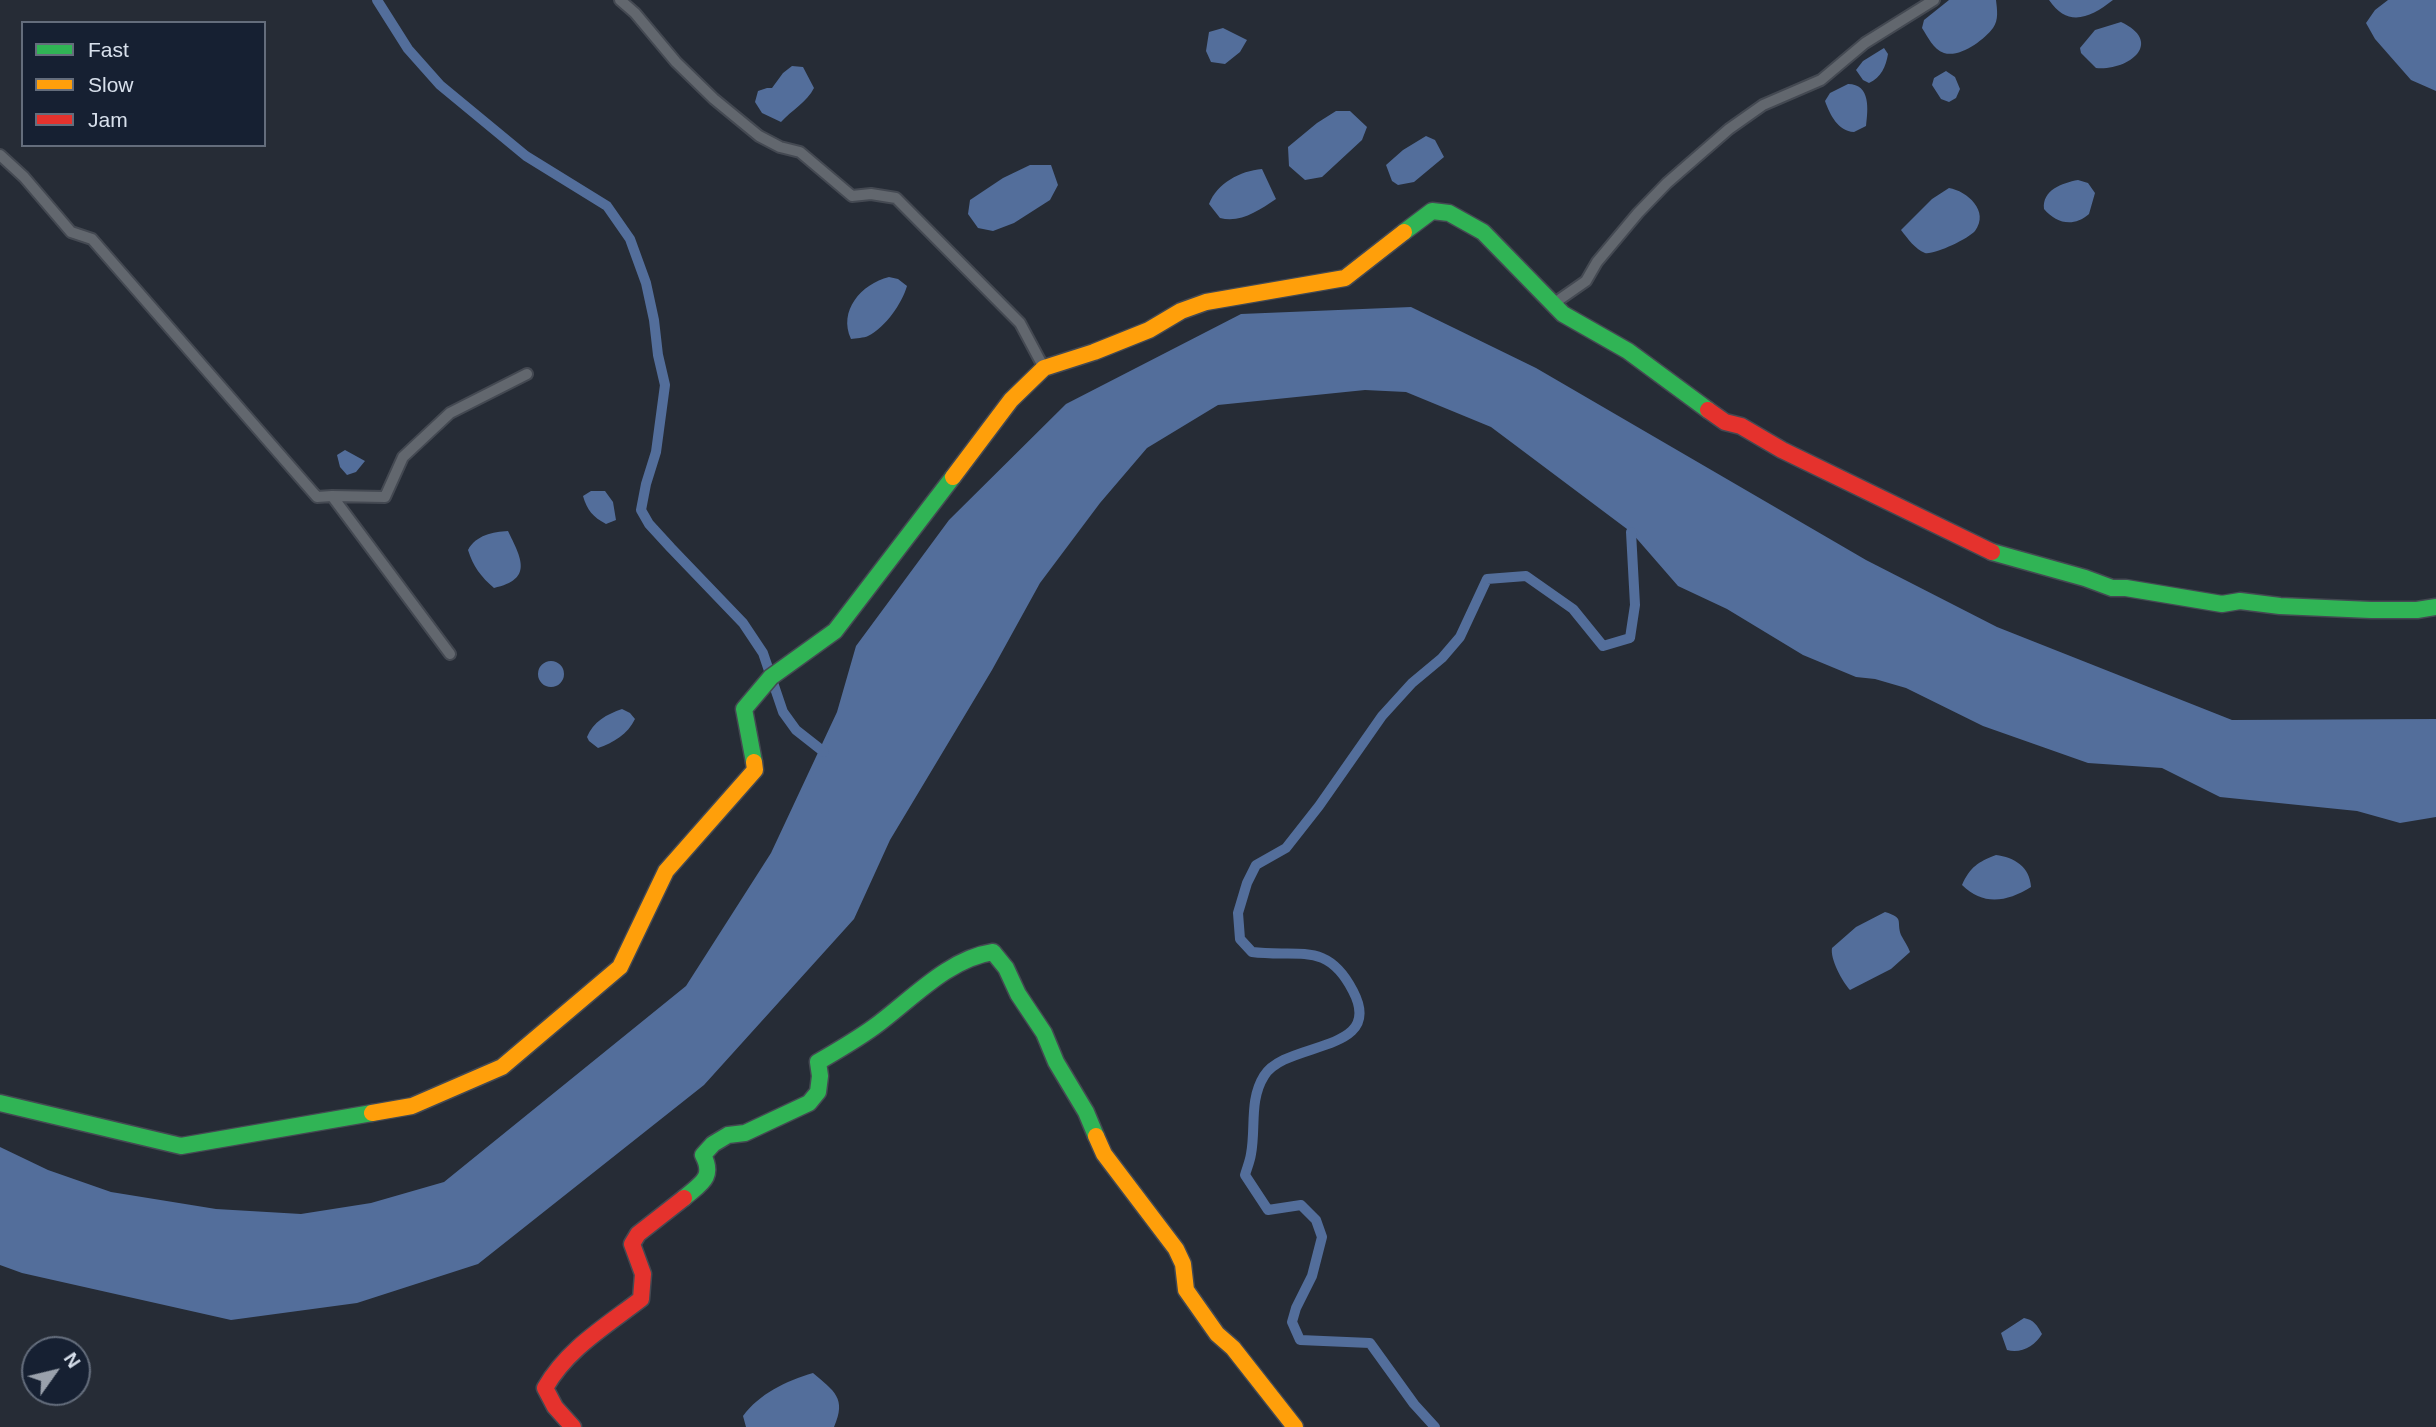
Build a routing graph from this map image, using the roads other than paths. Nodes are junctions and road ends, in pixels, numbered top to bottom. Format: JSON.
{"nodes":[{"id":1,"x":620,"y":0,"type":"edge"},
{"id":2,"x":1934,"y":0,"type":"edge"},
{"id":3,"x":0,"y":155,"type":"edge"},
{"id":4,"x":1553,"y":304,"type":"junction"},
{"id":5,"x":1044,"y":368,"type":"junction"},
{"id":6,"x":527,"y":374,"type":"dead end"},
{"id":7,"x":332,"y":496,"type":"junction"},
{"id":8,"x":2436,"y":607,"type":"edge"},
{"id":9,"x":450,"y":654,"type":"dead end"},
{"id":10,"x":0,"y":1103,"type":"edge"},
{"id":11,"x":573,"y":1427,"type":"edge"},
{"id":12,"x":1295,"y":1427,"type":"edge"}],
"edges":[{"from":1,"to":5,"type":"street"},
{"from":2,"to":4,"type":"street"},
{"from":3,"to":7,"type":"street"},
{"from":4,"to":5,"type":"street"},
{"from":4,"to":8,"type":"street"},
{"from":5,"to":10,"type":"street"},
{"from":6,"to":7,"type":"street"},
{"from":7,"to":9,"type":"street"},
{"from":11,"to":12,"type":"street"}]}
